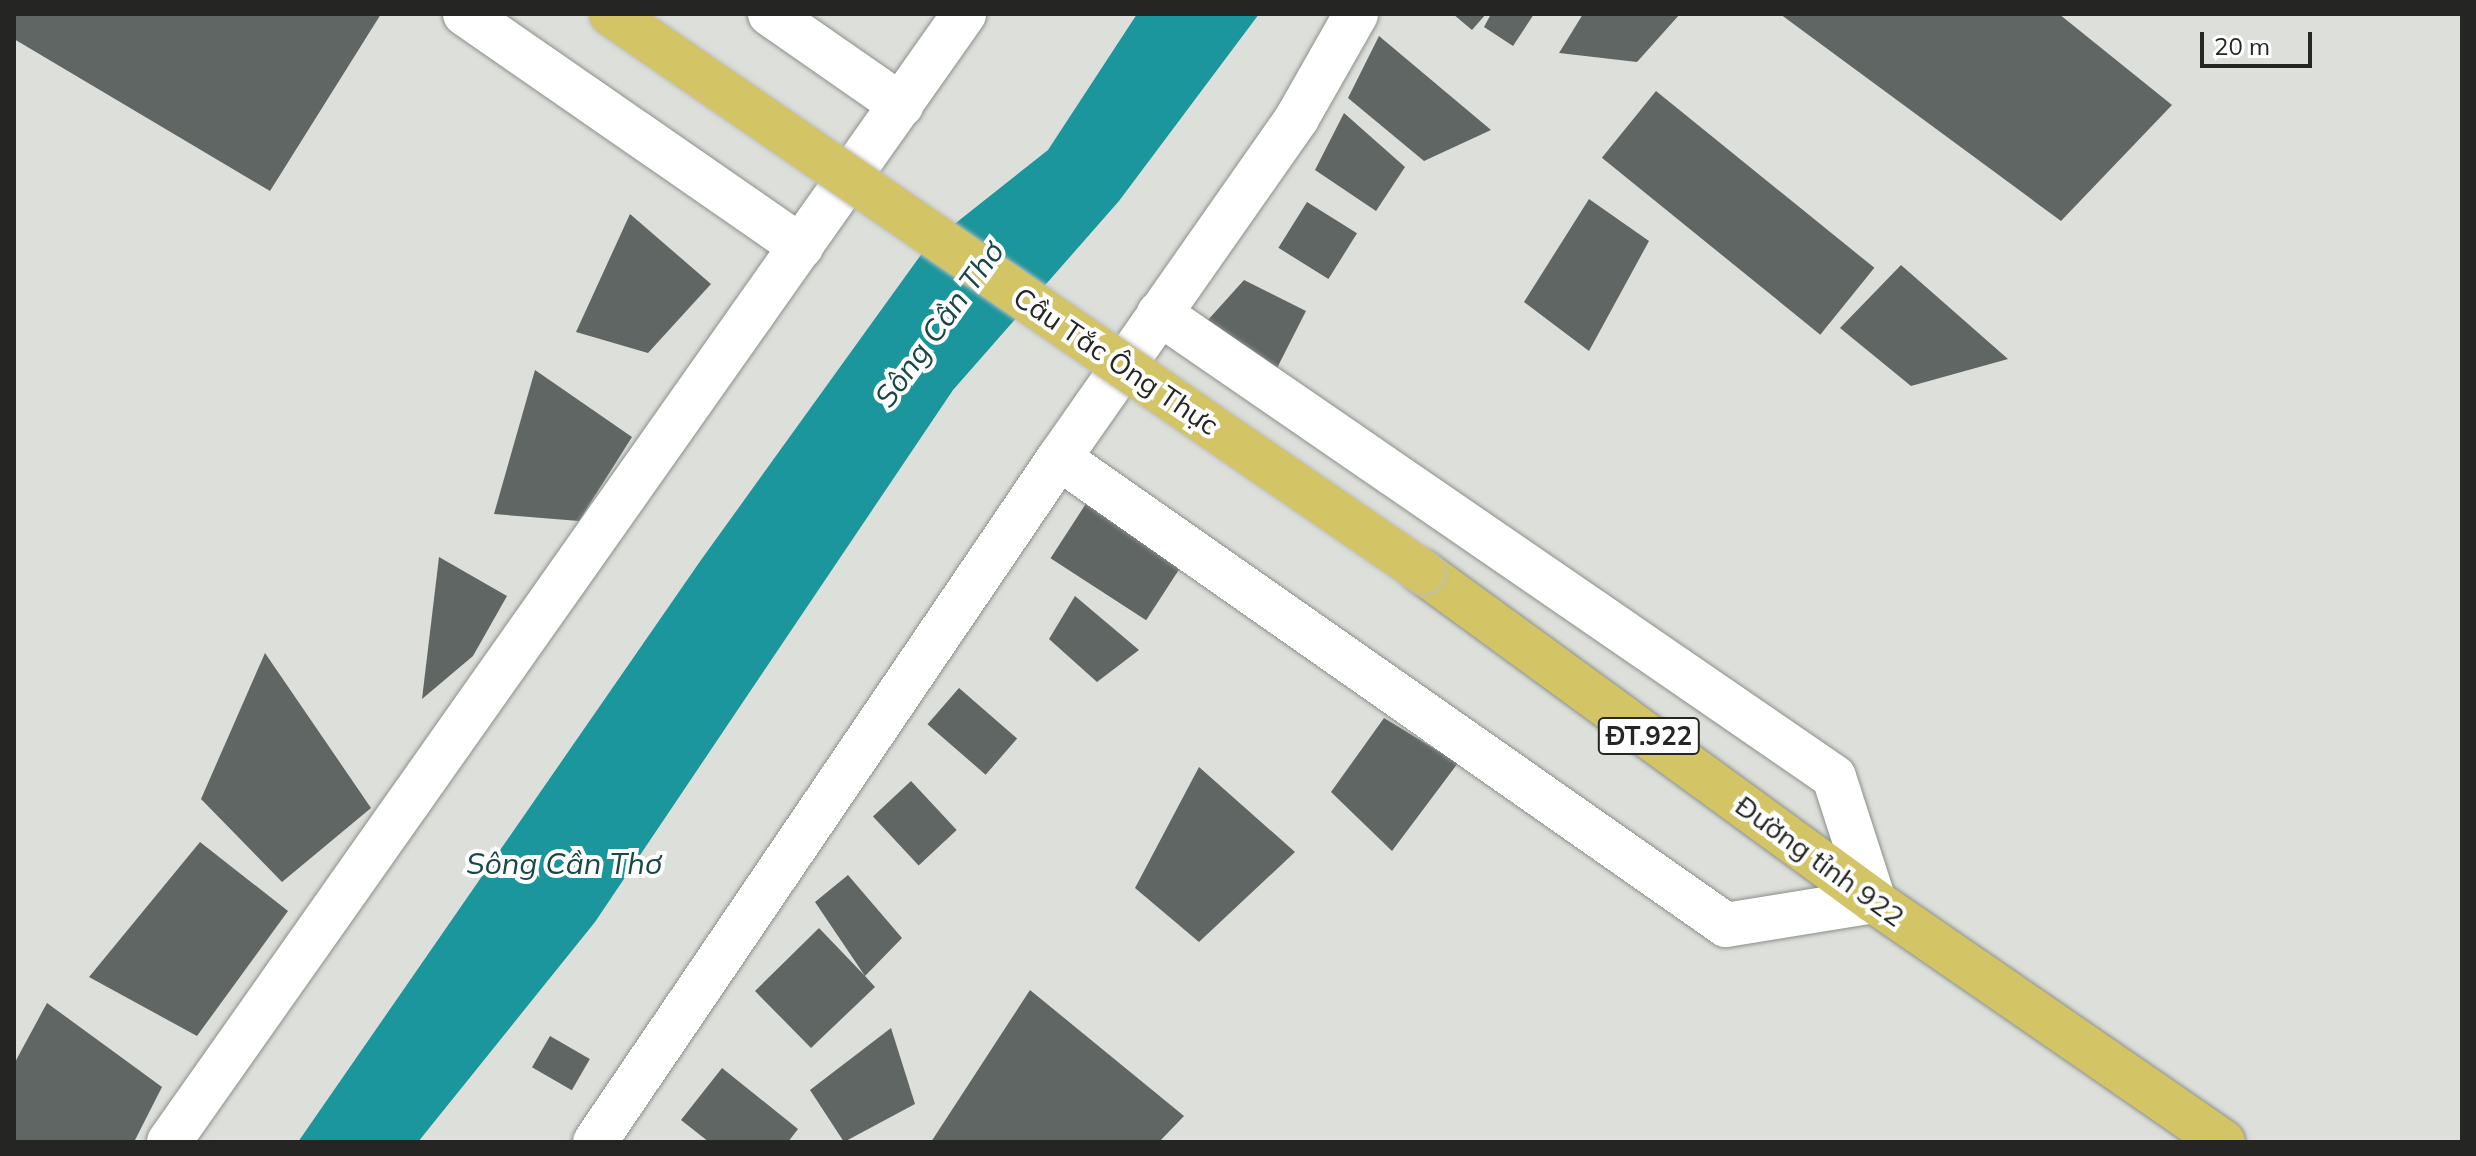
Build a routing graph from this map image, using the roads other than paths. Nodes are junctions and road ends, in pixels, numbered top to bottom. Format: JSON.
{"nodes":[{"id":1,"x":465,"y":14,"type":"edge"},
{"id":2,"x":611,"y":14,"type":"edge"},
{"id":3,"x":770,"y":14,"type":"edge"},
{"id":4,"x":964,"y":14,"type":"edge"},
{"id":5,"x":1356,"y":14,"type":"edge"},
{"id":6,"x":901,"y":105,"type":"junction"},
{"id":7,"x":801,"y":247,"type":"junction"},
{"id":8,"x":1159,"y":313,"type":"junction"},
{"id":9,"x":1059,"y":458,"type":"junction"},
{"id":10,"x":1423,"y":572,"type":"joint"},
{"id":11,"x":1874,"y":901,"type":"junction"},
{"id":12,"x":169,"y":1142,"type":"edge"},
{"id":13,"x":595,"y":1142,"type":"edge"},
{"id":14,"x":2223,"y":1142,"type":"edge"}],
"edges":[{"from":1,"to":7,"type":"street"},
{"from":2,"to":10,"type":"main road","name":"Cầu Tắc Ông Thực","number":"ĐT.922","bridge":true},
{"from":3,"to":6,"type":"street"},
{"from":4,"to":6,"type":"street"},
{"from":5,"to":8,"type":"street"},
{"from":6,"to":7,"type":"street"},
{"from":7,"to":12,"type":"street"},
{"from":8,"to":9,"type":"street"},
{"from":8,"to":11,"type":"street"},
{"from":9,"to":11,"type":"street"},
{"from":9,"to":13,"type":"street"},
{"from":10,"to":11,"type":"main road","name":"Đường tỉnh 922","number":"ĐT.922"},
{"from":11,"to":14,"type":"main road","name":"Đường tỉnh 922","number":"ĐT.922"}]}
